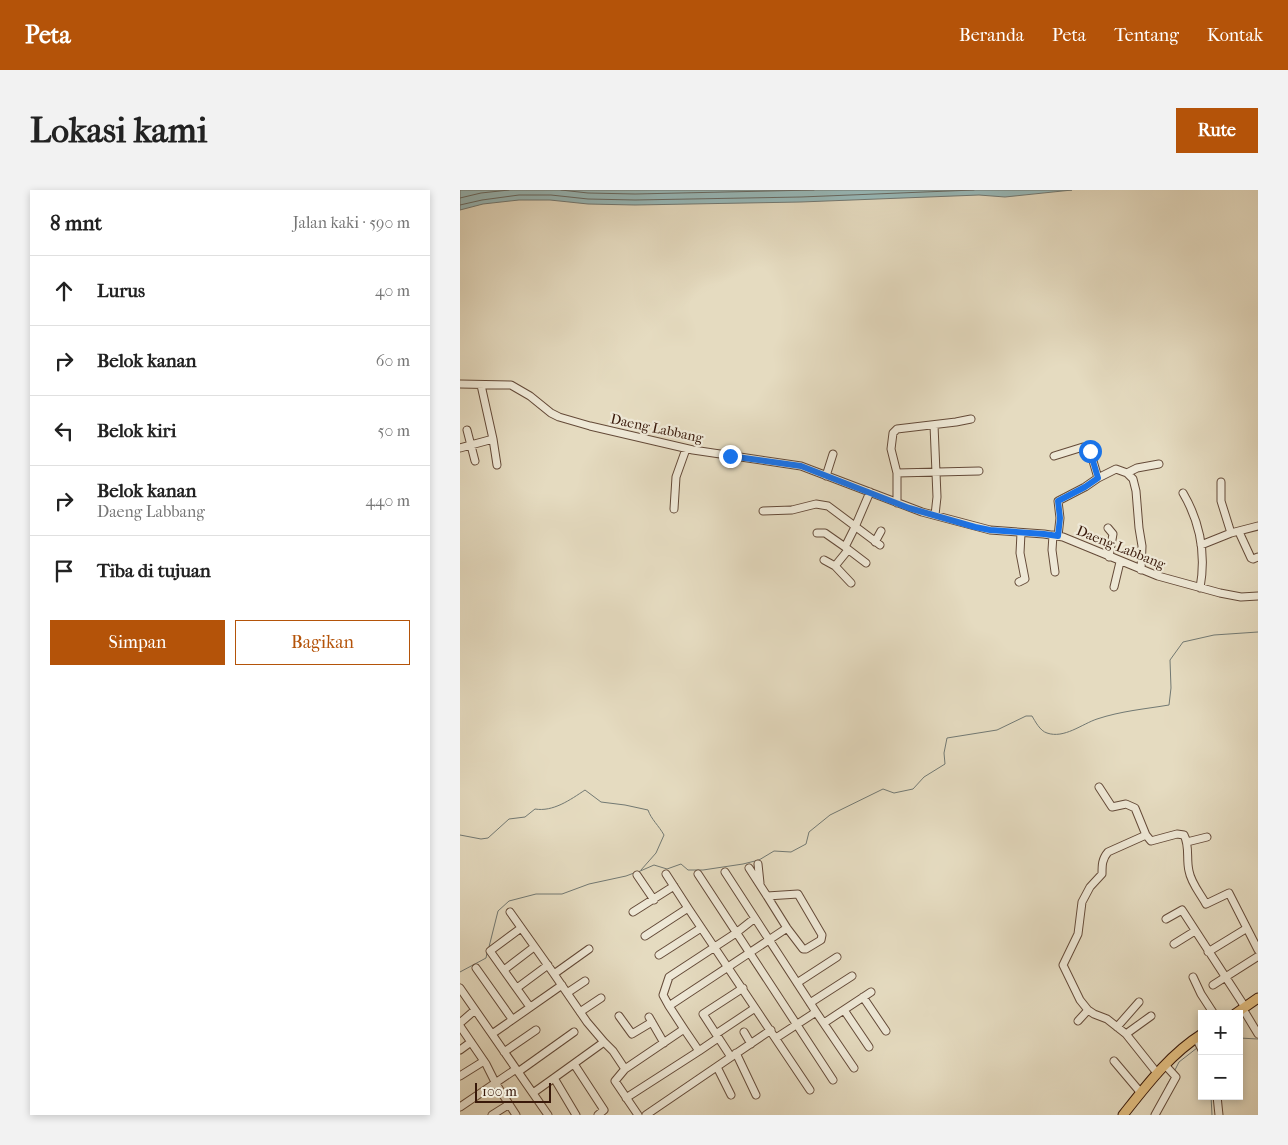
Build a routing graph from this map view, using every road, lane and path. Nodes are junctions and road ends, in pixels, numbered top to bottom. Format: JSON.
{"nodes":[{"id":1,"x":460,"y":384,"type":"edge"},
{"id":2,"x":481,"y":385,"type":"junction"},
{"id":3,"x":971,"y":419,"type":"dead end"},
{"id":4,"x":934,"y":425,"type":"junction"},
{"id":5,"x":467,"y":430,"type":"dead end"},
{"id":6,"x":494,"y":439,"type":"junction"},
{"id":7,"x":471,"y":445,"type":"junction"},
{"id":8,"x":460,"y":448,"type":"edge"},
{"id":9,"x":686,"y":448,"type":"junction"},
{"id":10,"x":833,"y":454,"type":"dead end"},
{"id":11,"x":1054,"y":456,"type":"dead end"},
{"id":12,"x":475,"y":461,"type":"dead end"},
{"id":13,"x":1159,"y":464,"type":"dead end"},
{"id":14,"x":497,"y":465,"type":"dead end"},
{"id":15,"x":935,"y":471,"type":"junction"},
{"id":16,"x":979,"y":471,"type":"dead end"},
{"id":17,"x":897,"y":473,"type":"junction"},
{"id":18,"x":1128,"y":473,"type":"junction"},
{"id":19,"x":826,"y":476,"type":"junction"},
{"id":20,"x":1098,"y":478,"type":"junction"},
{"id":21,"x":1221,"y":482,"type":"dead end"},
{"id":22,"x":870,"y":492,"type":"junction"},
{"id":23,"x":1183,"y":493,"type":"dead end"},
{"id":24,"x":897,"y":503,"type":"junction"},
{"id":25,"x":674,"y":509,"type":"dead end"},
{"id":26,"x":763,"y":511,"type":"dead end"},
{"id":27,"x":935,"y":515,"type":"junction"},
{"id":28,"x":1258,"y":526,"type":"edge"},
{"id":29,"x":855,"y":527,"type":"junction"},
{"id":30,"x":1108,"y":528,"type":"dead end"},
{"id":31,"x":881,"y":531,"type":"dead end"},
{"id":32,"x":1020,"y":532,"type":"junction"},
{"id":33,"x":1235,"y":532,"type":"junction"},
{"id":34,"x":817,"y":533,"type":"dead end"},
{"id":35,"x":1056,"y":536,"type":"junction"},
{"id":36,"x":1201,"y":544,"type":"junction"},
{"id":37,"x":846,"y":548,"type":"junction"},
{"id":38,"x":1109,"y":557,"type":"junction"},
{"id":39,"x":1258,"y":557,"type":"edge"},
{"id":40,"x":824,"y":560,"type":"dead end"},
{"id":41,"x":1120,"y":562,"type":"junction"},
{"id":42,"x":866,"y":563,"type":"dead end"},
{"id":43,"x":835,"y":566,"type":"junction"},
{"id":44,"x":1141,"y":570,"type":"junction"},
{"id":45,"x":1055,"y":572,"type":"dead end"},
{"id":46,"x":1019,"y":582,"type":"dead end"},
{"id":47,"x":851,"y":583,"type":"dead end"},
{"id":48,"x":1114,"y":587,"type":"dead end"},
{"id":49,"x":1200,"y":588,"type":"junction"},
{"id":50,"x":1258,"y":596,"type":"edge"},
{"id":51,"x":1099,"y":787,"type":"dead end"},
{"id":52,"x":1146,"y":836,"type":"junction"},
{"id":53,"x":1207,"y":837,"type":"dead end"},
{"id":54,"x":1187,"y":842,"type":"junction"},
{"id":55,"x":758,"y":864,"type":"dead end"},
{"id":56,"x":750,"y":868,"type":"dead end"},
{"id":57,"x":725,"y":872,"type":"dead end"},
{"id":58,"x":666,"y":874,"type":"dead end"},
{"id":59,"x":698,"y":874,"type":"dead end"},
{"id":60,"x":637,"y":875,"type":"dead end"},
{"id":61,"x":760,"y":885,"type":"junction"},
{"id":62,"x":674,"y":886,"type":"junction"},
{"id":63,"x":767,"y":896,"type":"junction"},
{"id":64,"x":654,"y":900,"type":"junction"},
{"id":65,"x":688,"y":908,"type":"junction"},
{"id":66,"x":510,"y":912,"type":"dead end"},
{"id":67,"x":633,"y":912,"type":"dead end"},
{"id":68,"x":755,"y":918,"type":"junction"},
{"id":69,"x":1166,"y":919,"type":"dead end"},
{"id":70,"x":521,"y":928,"type":"junction"},
{"id":71,"x":701,"y":928,"type":"junction"},
{"id":72,"x":787,"y":928,"type":"junction"},
{"id":73,"x":1244,"y":930,"type":"dead end"},
{"id":74,"x":1194,"y":931,"type":"junction"},
{"id":75,"x":736,"y":933,"type":"junction"},
{"id":76,"x":645,"y":936,"type":"dead end"},
{"id":77,"x":770,"y":941,"type":"junction"},
{"id":78,"x":1174,"y":944,"type":"dead end"},
{"id":79,"x":714,"y":946,"type":"junction"},
{"id":80,"x":534,"y":947,"type":"junction"},
{"id":81,"x":589,"y":949,"type":"dead end"},
{"id":82,"x":1208,"y":952,"type":"junction"},
{"id":83,"x":750,"y":954,"type":"junction"},
{"id":84,"x":1257,"y":954,"type":"edge"},
{"id":85,"x":659,"y":955,"type":"dead end"},
{"id":86,"x":837,"y":957,"type":"dead end"},
{"id":87,"x":548,"y":965,"type":"junction"},
{"id":88,"x":476,"y":968,"type":"dead end"},
{"id":89,"x":729,"y":968,"type":"junction"},
{"id":90,"x":504,"y":970,"type":"junction"},
{"id":91,"x":554,"y":974,"type":"junction"},
{"id":92,"x":852,"y":976,"type":"dead end"},
{"id":93,"x":1193,"y":976,"type":"dead end"},
{"id":94,"x":1224,"y":977,"type":"junction"},
{"id":95,"x":585,"y":981,"type":"dead end"},
{"id":96,"x":797,"y":983,"type":"junction"},
{"id":97,"x":562,"y":985,"type":"junction"},
{"id":98,"x":1213,"y":985,"type":"dead end"},
{"id":99,"x":460,"y":988,"type":"edge"},
{"id":100,"x":517,"y":988,"type":"junction"},
{"id":101,"x":743,"y":988,"type":"junction"},
{"id":102,"x":567,"y":992,"type":"junction"},
{"id":103,"x":870,"y":992,"type":"dead end"},
{"id":104,"x":864,"y":996,"type":"junction"},
{"id":105,"x":601,"y":998,"type":"dead end"},
{"id":106,"x":1258,"y":998,"type":"edge"},
{"id":107,"x":1139,"y":1002,"type":"dead end"},
{"id":108,"x":810,"y":1003,"type":"junction"},
{"id":109,"x":669,"y":1006,"type":"junction"},
{"id":110,"x":530,"y":1007,"type":"junction"},
{"id":111,"x":755,"y":1008,"type":"junction"},
{"id":112,"x":475,"y":1010,"type":"junction"},
{"id":113,"x":844,"y":1010,"type":"junction"},
{"id":114,"x":1088,"y":1010,"type":"junction"},
{"id":115,"x":1211,"y":1010,"type":"edge"},
{"id":116,"x":1241,"y":1010,"type":"edge"},
{"id":117,"x":580,"y":1012,"type":"junction"},
{"id":118,"x":816,"y":1012,"type":"junction"},
{"id":119,"x":1243,"y":1013,"type":"edge"},
{"id":120,"x":619,"y":1016,"type":"dead end"},
{"id":121,"x":1151,"y":1016,"type":"dead end"},
{"id":122,"x":512,"y":1020,"type":"junction"},
{"id":123,"x":1078,"y":1021,"type":"dead end"},
{"id":124,"x":824,"y":1023,"type":"junction"},
{"id":125,"x":460,"y":1025,"type":"edge"},
{"id":126,"x":796,"y":1025,"type":"junction"},
{"id":127,"x":1117,"y":1027,"type":"junction"},
{"id":128,"x":684,"y":1029,"type":"junction"},
{"id":129,"x":536,"y":1030,"type":"dead end"},
{"id":130,"x":771,"y":1030,"type":"junction"},
{"id":131,"x":886,"y":1031,"type":"dead end"},
{"id":132,"x":574,"y":1032,"type":"dead end"},
{"id":133,"x":744,"y":1032,"type":"dead end"},
{"id":134,"x":492,"y":1034,"type":"junction"},
{"id":135,"x":1126,"y":1034,"type":"junction"},
{"id":136,"x":1258,"y":1034,"type":"edge"},
{"id":137,"x":717,"y":1036,"type":"junction"},
{"id":138,"x":776,"y":1038,"type":"junction"},
{"id":139,"x":471,"y":1042,"type":"junction"},
{"id":140,"x":604,"y":1042,"type":"junction"},
{"id":141,"x":664,"y":1043,"type":"junction"},
{"id":142,"x":751,"y":1044,"type":"junction"},
{"id":143,"x":1198,"y":1044,"type":"edge"},
{"id":144,"x":869,"y":1047,"type":"dead end"},
{"id":145,"x":460,"y":1050,"type":"edge"},
{"id":146,"x":699,"y":1051,"type":"junction"},
{"id":147,"x":504,"y":1052,"type":"junction"},
{"id":148,"x":734,"y":1055,"type":"junction"},
{"id":149,"x":484,"y":1061,"type":"junction"},
{"id":150,"x":1114,"y":1061,"type":"dead end"},
{"id":151,"x":574,"y":1064,"type":"junction"},
{"id":152,"x":718,"y":1067,"type":"junction"},
{"id":153,"x":854,"y":1068,"type":"dead end"},
{"id":154,"x":625,"y":1069,"type":"junction"},
{"id":155,"x":517,"y":1071,"type":"junction"},
{"id":156,"x":1169,"y":1071,"type":"junction"},
{"id":157,"x":1158,"y":1073,"type":"junction"},
{"id":158,"x":460,"y":1076,"type":"edge"},
{"id":159,"x":554,"y":1078,"type":"junction"},
{"id":160,"x":833,"y":1080,"type":"dead end"},
{"id":161,"x":496,"y":1084,"type":"junction"},
{"id":162,"x":810,"y":1090,"type":"dead end"},
{"id":163,"x":533,"y":1093,"type":"junction"},
{"id":164,"x":1141,"y":1093,"type":"junction"},
{"id":165,"x":732,"y":1095,"type":"dead end"},
{"id":166,"x":756,"y":1095,"type":"dead end"},
{"id":167,"x":626,"y":1098,"type":"junction"},
{"id":168,"x":1217,"y":1100,"type":"edge"},
{"id":169,"x":508,"y":1105,"type":"junction"},
{"id":170,"x":460,"y":1107,"type":"edge"},
{"id":171,"x":1128,"y":1113,"type":"edge"},
{"id":172,"x":603,"y":1114,"type":"edge"},
{"id":173,"x":492,"y":1115,"type":"edge"},
{"id":174,"x":516,"y":1115,"type":"edge"},
{"id":175,"x":548,"y":1115,"type":"edge"},
{"id":176,"x":576,"y":1115,"type":"edge"},
{"id":177,"x":638,"y":1115,"type":"edge"},
{"id":178,"x":646,"y":1115,"type":"edge"},
{"id":179,"x":1156,"y":1115,"type":"edge"},
{"id":180,"x":1219,"y":1115,"type":"edge"}],
"edges":[{"from":1,"to":2,"type":"street","name":"Daeng Labbang"},
{"from":2,"to":6,"type":"street"},
{"from":2,"to":9,"type":"street","name":"Daeng Labbang"},
{"from":3,"to":4,"type":"street"},
{"from":4,"to":15,"type":"street"},
{"from":4,"to":17,"type":"street"},
{"from":5,"to":7,"type":"street"},
{"from":6,"to":7,"type":"street"},
{"from":6,"to":14,"type":"street"},
{"from":7,"to":8,"type":"street"},
{"from":7,"to":12,"type":"street"},
{"from":9,"to":19,"type":"street","name":"Daeng Labbang"},
{"from":9,"to":25,"type":"street"},
{"from":10,"to":19,"type":"street"},
{"from":11,"to":20,"type":"street"},
{"from":13,"to":18,"type":"street"},
{"from":15,"to":16,"type":"street"},
{"from":15,"to":17,"type":"street"},
{"from":15,"to":27,"type":"street"},
{"from":17,"to":24,"type":"street"},
{"from":18,"to":20,"type":"street"},
{"from":18,"to":44,"type":"street"},
{"from":19,"to":22,"type":"street","name":"Daeng Labbang"},
{"from":20,"to":35,"type":"street"},
{"from":21,"to":33,"type":"street"},
{"from":22,"to":24,"type":"street","name":"Daeng Labbang"},
{"from":22,"to":29,"type":"street"},
{"from":23,"to":36,"type":"street"},
{"from":24,"to":27,"type":"street","name":"Daeng Labbang"},
{"from":26,"to":29,"type":"street"},
{"from":27,"to":32,"type":"street","name":"Daeng Labbang"},
{"from":28,"to":33,"type":"street"},
{"from":29,"to":31,"type":"street"},
{"from":29,"to":37,"type":"street"},
{"from":30,"to":38,"type":"street"},
{"from":32,"to":35,"type":"street","name":"Daeng Labbang"},
{"from":32,"to":46,"type":"street"},
{"from":33,"to":36,"type":"street"},
{"from":33,"to":39,"type":"street"},
{"from":34,"to":37,"type":"street"},
{"from":35,"to":38,"type":"street","name":"Daeng Labbang"},
{"from":35,"to":45,"type":"street"},
{"from":36,"to":49,"type":"street"},
{"from":37,"to":42,"type":"street"},
{"from":37,"to":43,"type":"street"},
{"from":38,"to":41,"type":"street","name":"Daeng Labbang"},
{"from":40,"to":43,"type":"street"},
{"from":41,"to":44,"type":"street","name":"Daeng Labbang"},
{"from":41,"to":48,"type":"street"},
{"from":43,"to":47,"type":"street"},
{"from":44,"to":49,"type":"street","name":"Daeng Labbang"},
{"from":49,"to":50,"type":"street","name":"Daeng Labbang"},
{"from":51,"to":52,"type":"street"},
{"from":52,"to":54,"type":"street"},
{"from":52,"to":114,"type":"street"},
{"from":53,"to":54,"type":"street"},
{"from":54,"to":84,"type":"street"},
{"from":55,"to":61,"type":"street"},
{"from":56,"to":61,"type":"street"},
{"from":57,"to":68,"type":"street"},
{"from":58,"to":62,"type":"street"},
{"from":59,"to":75,"type":"street"},
{"from":60,"to":64,"type":"street"},
{"from":61,"to":63,"type":"street"},
{"from":62,"to":64,"type":"street"},
{"from":62,"to":65,"type":"street"},
{"from":63,"to":72,"type":"street"},
{"from":63,"to":72,"type":"street"},
{"from":64,"to":67,"type":"street"},
{"from":65,"to":71,"type":"street"},
{"from":65,"to":76,"type":"street"},
{"from":66,"to":70,"type":"street"},
{"from":68,"to":75,"type":"street"},
{"from":68,"to":77,"type":"street"},
{"from":69,"to":74,"type":"street"},
{"from":70,"to":80,"type":"street"},
{"from":70,"to":90,"type":"street"},
{"from":71,"to":79,"type":"street"},
{"from":71,"to":85,"type":"street"},
{"from":72,"to":77,"type":"street"},
{"from":73,"to":82,"type":"street"},
{"from":74,"to":78,"type":"street"},
{"from":74,"to":82,"type":"street"},
{"from":75,"to":79,"type":"street"},
{"from":75,"to":83,"type":"street"},
{"from":77,"to":83,"type":"street"},
{"from":77,"to":96,"type":"street"},
{"from":79,"to":89,"type":"street"},
{"from":79,"to":109,"type":"street"},
{"from":80,"to":87,"type":"street"},
{"from":80,"to":90,"type":"street"},
{"from":81,"to":91,"type":"street"},
{"from":82,"to":94,"type":"street"},
{"from":83,"to":89,"type":"street"},
{"from":83,"to":126,"type":"street"},
{"from":84,"to":94,"type":"street"},
{"from":86,"to":96,"type":"street"},
{"from":87,"to":91,"type":"street"},
{"from":87,"to":100,"type":"street"},
{"from":88,"to":122,"type":"street"},
{"from":89,"to":101,"type":"street"},
{"from":89,"to":109,"type":"street"},
{"from":90,"to":100,"type":"street"},
{"from":91,"to":97,"type":"street"},
{"from":92,"to":108,"type":"street"},
{"from":93,"to":115,"type":"street"},
{"from":94,"to":98,"type":"street"},
{"from":94,"to":116,"type":"street"},
{"from":95,"to":102,"type":"street"},
{"from":96,"to":108,"type":"street"},
{"from":97,"to":102,"type":"street"},
{"from":97,"to":110,"type":"street"},
{"from":99,"to":112,"type":"street"},
{"from":100,"to":110,"type":"street"},
{"from":101,"to":111,"type":"street"},
{"from":101,"to":137,"type":"street"},
{"from":102,"to":117,"type":"street"},
{"from":103,"to":104,"type":"street"},
{"from":104,"to":113,"type":"street"},
{"from":104,"to":131,"type":"street"},
{"from":105,"to":117,"type":"street"},
{"from":106,"to":116,"type":"main road"},
{"from":107,"to":127,"type":"street"},
{"from":108,"to":118,"type":"street"},
{"from":109,"to":128,"type":"street"},
{"from":110,"to":122,"type":"street"},
{"from":111,"to":130,"type":"street"},
{"from":111,"to":137,"type":"street"},
{"from":112,"to":125,"type":"street"},
{"from":112,"to":134,"type":"street"},
{"from":113,"to":124,"type":"street"},
{"from":113,"to":144,"type":"street"},
{"from":114,"to":123,"type":"street"},
{"from":114,"to":127,"type":"street"},
{"from":117,"to":140,"type":"street"},
{"from":118,"to":124,"type":"street"},
{"from":118,"to":126,"type":"street"},
{"from":119,"to":136,"type":"street"},
{"from":120,"to":141,"type":"street"},
{"from":121,"to":135,"type":"street"},
{"from":122,"to":134,"type":"street"},
{"from":124,"to":153,"type":"street"},
{"from":125,"to":139,"type":"street"},
{"from":126,"to":138,"type":"street"},
{"from":126,"to":160,"type":"street"},
{"from":127,"to":135,"type":"street"},
{"from":128,"to":141,"type":"street"},
{"from":128,"to":146,"type":"street"},
{"from":129,"to":147,"type":"street"},
{"from":130,"to":138,"type":"street"},
{"from":130,"to":142,"type":"street"},
{"from":132,"to":155,"type":"street"},
{"from":133,"to":142,"type":"street"},
{"from":134,"to":147,"type":"street"},
{"from":135,"to":157,"type":"street"},
{"from":137,"to":146,"type":"street"},
{"from":137,"to":148,"type":"street"},
{"from":138,"to":162,"type":"street"},
{"from":139,"to":145,"type":"street"},
{"from":139,"to":149,"type":"street"},
{"from":140,"to":151,"type":"street"},
{"from":140,"to":154,"type":"street"},
{"from":141,"to":154,"type":"street"},
{"from":142,"to":148,"type":"street"},
{"from":143,"to":156,"type":"main road"},
{"from":146,"to":167,"type":"street"},
{"from":147,"to":155,"type":"street"},
{"from":148,"to":152,"type":"street"},
{"from":148,"to":166,"type":"street"},
{"from":149,"to":158,"type":"street"},
{"from":149,"to":161,"type":"street"},
{"from":150,"to":164,"type":"street"},
{"from":151,"to":159,"type":"street"},
{"from":151,"to":172,"type":"street"},
{"from":152,"to":165,"type":"street"},
{"from":152,"to":178,"type":"street"},
{"from":154,"to":167,"type":"street"},
{"from":155,"to":161,"type":"street"},
{"from":155,"to":163,"type":"street"},
{"from":156,"to":157,"type":"main road"},
{"from":156,"to":179,"type":"street"},
{"from":157,"to":164,"type":"main road"},
{"from":159,"to":163,"type":"street"},
{"from":159,"to":176,"type":"street"},
{"from":161,"to":169,"type":"street"},
{"from":161,"to":170,"type":"street"},
{"from":163,"to":175,"type":"street"},
{"from":164,"to":171,"type":"main road"},
{"from":167,"to":177,"type":"street"},
{"from":168,"to":180,"type":"street"},
{"from":169,"to":173,"type":"street"},
{"from":169,"to":174,"type":"street"}]}
